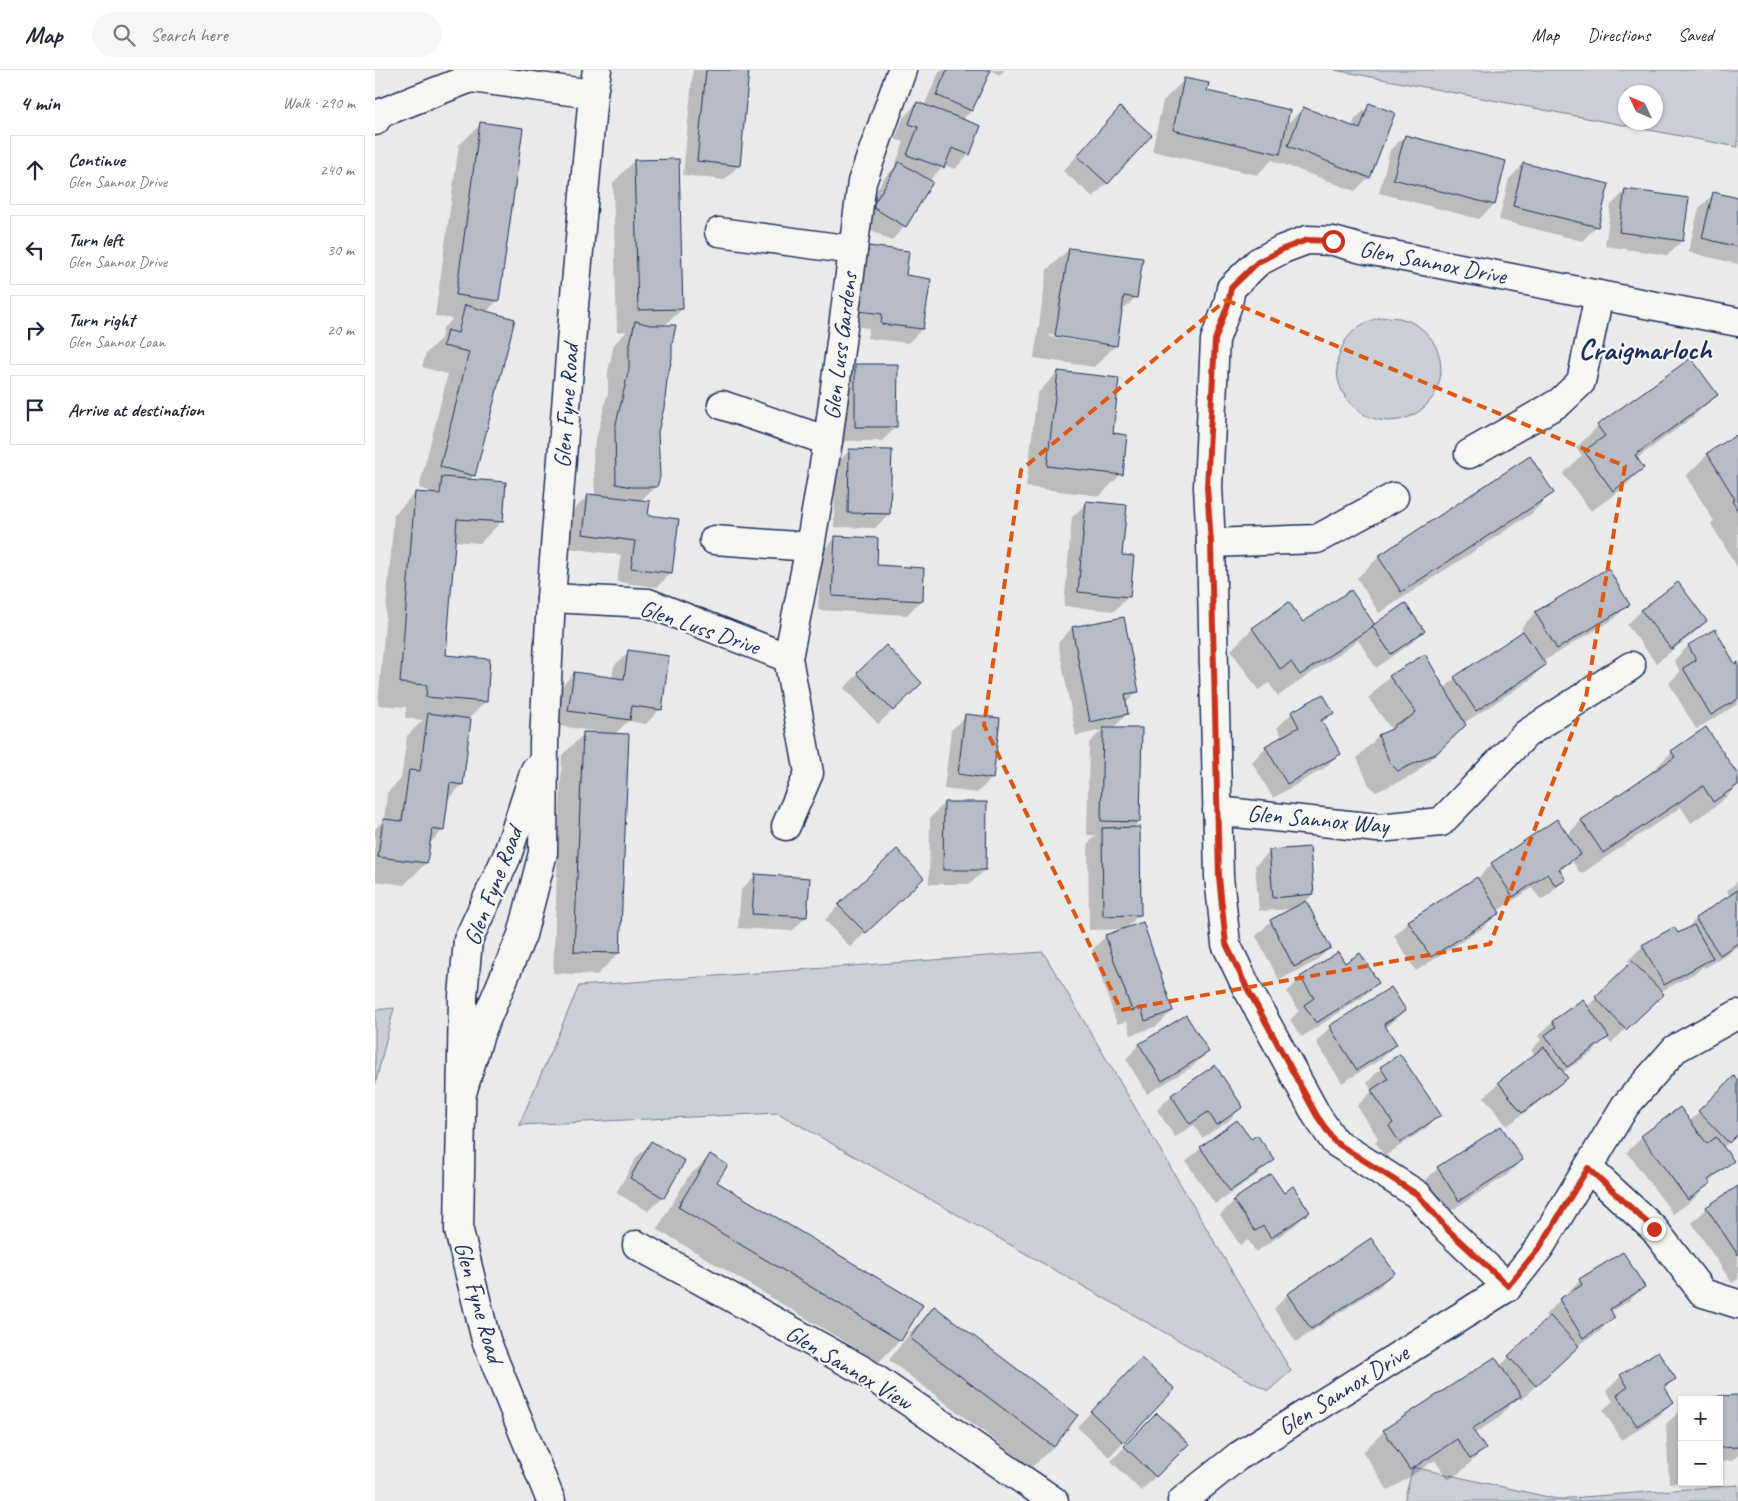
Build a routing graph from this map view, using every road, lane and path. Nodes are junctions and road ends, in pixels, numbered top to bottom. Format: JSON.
{"nodes":[{"id":1,"x":903,"y":70,"type":"edge"},
{"id":2,"x":595,"y":82,"type":"edge"},
{"id":3,"x":377,"y":115,"type":"edge"},
{"id":4,"x":719,"y":232,"type":"dead end"},
{"id":5,"x":853,"y":250,"type":"junction"},
{"id":6,"x":1599,"y":295,"type":"junction"},
{"id":7,"x":1738,"y":322,"type":"edge"},
{"id":8,"x":722,"y":405,"type":"dead end"},
{"id":9,"x":828,"y":442,"type":"junction"},
{"id":10,"x":1469,"y":454,"type":"dead end"},
{"id":11,"x":1394,"y":497,"type":"dead end"},
{"id":12,"x":714,"y":540,"type":"dead end"},
{"id":13,"x":1211,"y":543,"type":"junction"},
{"id":14,"x":810,"y":548,"type":"junction"},
{"id":15,"x":551,"y":598,"type":"junction"},
{"id":16,"x":788,"y":658,"type":"junction"},
{"id":17,"x":1631,"y":666,"type":"dead end"},
{"id":18,"x":544,"y":742,"type":"junction"},
{"id":19,"x":1217,"y":811,"type":"junction"},
{"id":20,"x":786,"y":826,"type":"dead end"},
{"id":21,"x":1738,"y":1014,"type":"edge"},
{"id":22,"x":462,"y":1093,"type":"junction"},
{"id":23,"x":1588,"y":1168,"type":"junction"},
{"id":24,"x":637,"y":1245,"type":"dead end"},
{"id":25,"x":1508,"y":1286,"type":"junction"},
{"id":26,"x":1738,"y":1304,"type":"edge"},
{"id":27,"x":551,"y":1501,"type":"edge"},
{"id":28,"x":1054,"y":1501,"type":"edge"},
{"id":29,"x":1182,"y":1501,"type":"edge"}],
"edges":[{"from":1,"to":5,"type":"street","name":"Glen Luss Gardens"},
{"from":2,"to":3,"type":"street"},
{"from":2,"to":15,"type":"street","name":"Glen Fyne Road"},
{"from":4,"to":5,"type":"street","name":"Glen Luss Gardens"},
{"from":5,"to":9,"type":"street","name":"Glen Luss Gardens"},
{"from":6,"to":7,"type":"street","name":"Glen Sannox Drive"},
{"from":6,"to":10,"type":"street"},
{"from":6,"to":13,"type":"street","name":"Glen Sannox Drive"},
{"from":8,"to":9,"type":"street","name":"Glen Luss Gardens"},
{"from":9,"to":14,"type":"street","name":"Glen Luss Gardens"},
{"from":11,"to":13,"type":"street"},
{"from":12,"to":14,"type":"street"},
{"from":13,"to":19,"type":"street","name":"Glen Sannox Drive"},
{"from":14,"to":16,"type":"street","name":"Glen Luss Gardens"},
{"from":15,"to":16,"type":"street","name":"Glen Luss Drive"},
{"from":15,"to":18,"type":"street","name":"Glen Fyne Road"},
{"from":16,"to":20,"type":"street","name":"Glen Luss Gardens"},
{"from":17,"to":19,"type":"street","name":"Glen Sannox Way"},
{"from":18,"to":22,"type":"street","name":"Glen Fyne Road"},
{"from":18,"to":22,"type":"street","name":"Glen Fyne Road"},
{"from":19,"to":25,"type":"street","name":"Glen Sannox Drive"},
{"from":21,"to":23,"type":"street","name":"Glen Sannox Drive"},
{"from":22,"to":27,"type":"street","name":"Glen Fyne Road"},
{"from":23,"to":25,"type":"street","name":"Glen Sannox Drive"},
{"from":23,"to":26,"type":"street"},
{"from":24,"to":28,"type":"street","name":"Glen Sannox View"},
{"from":25,"to":29,"type":"street","name":"Glen Sannox Drive"}]}
